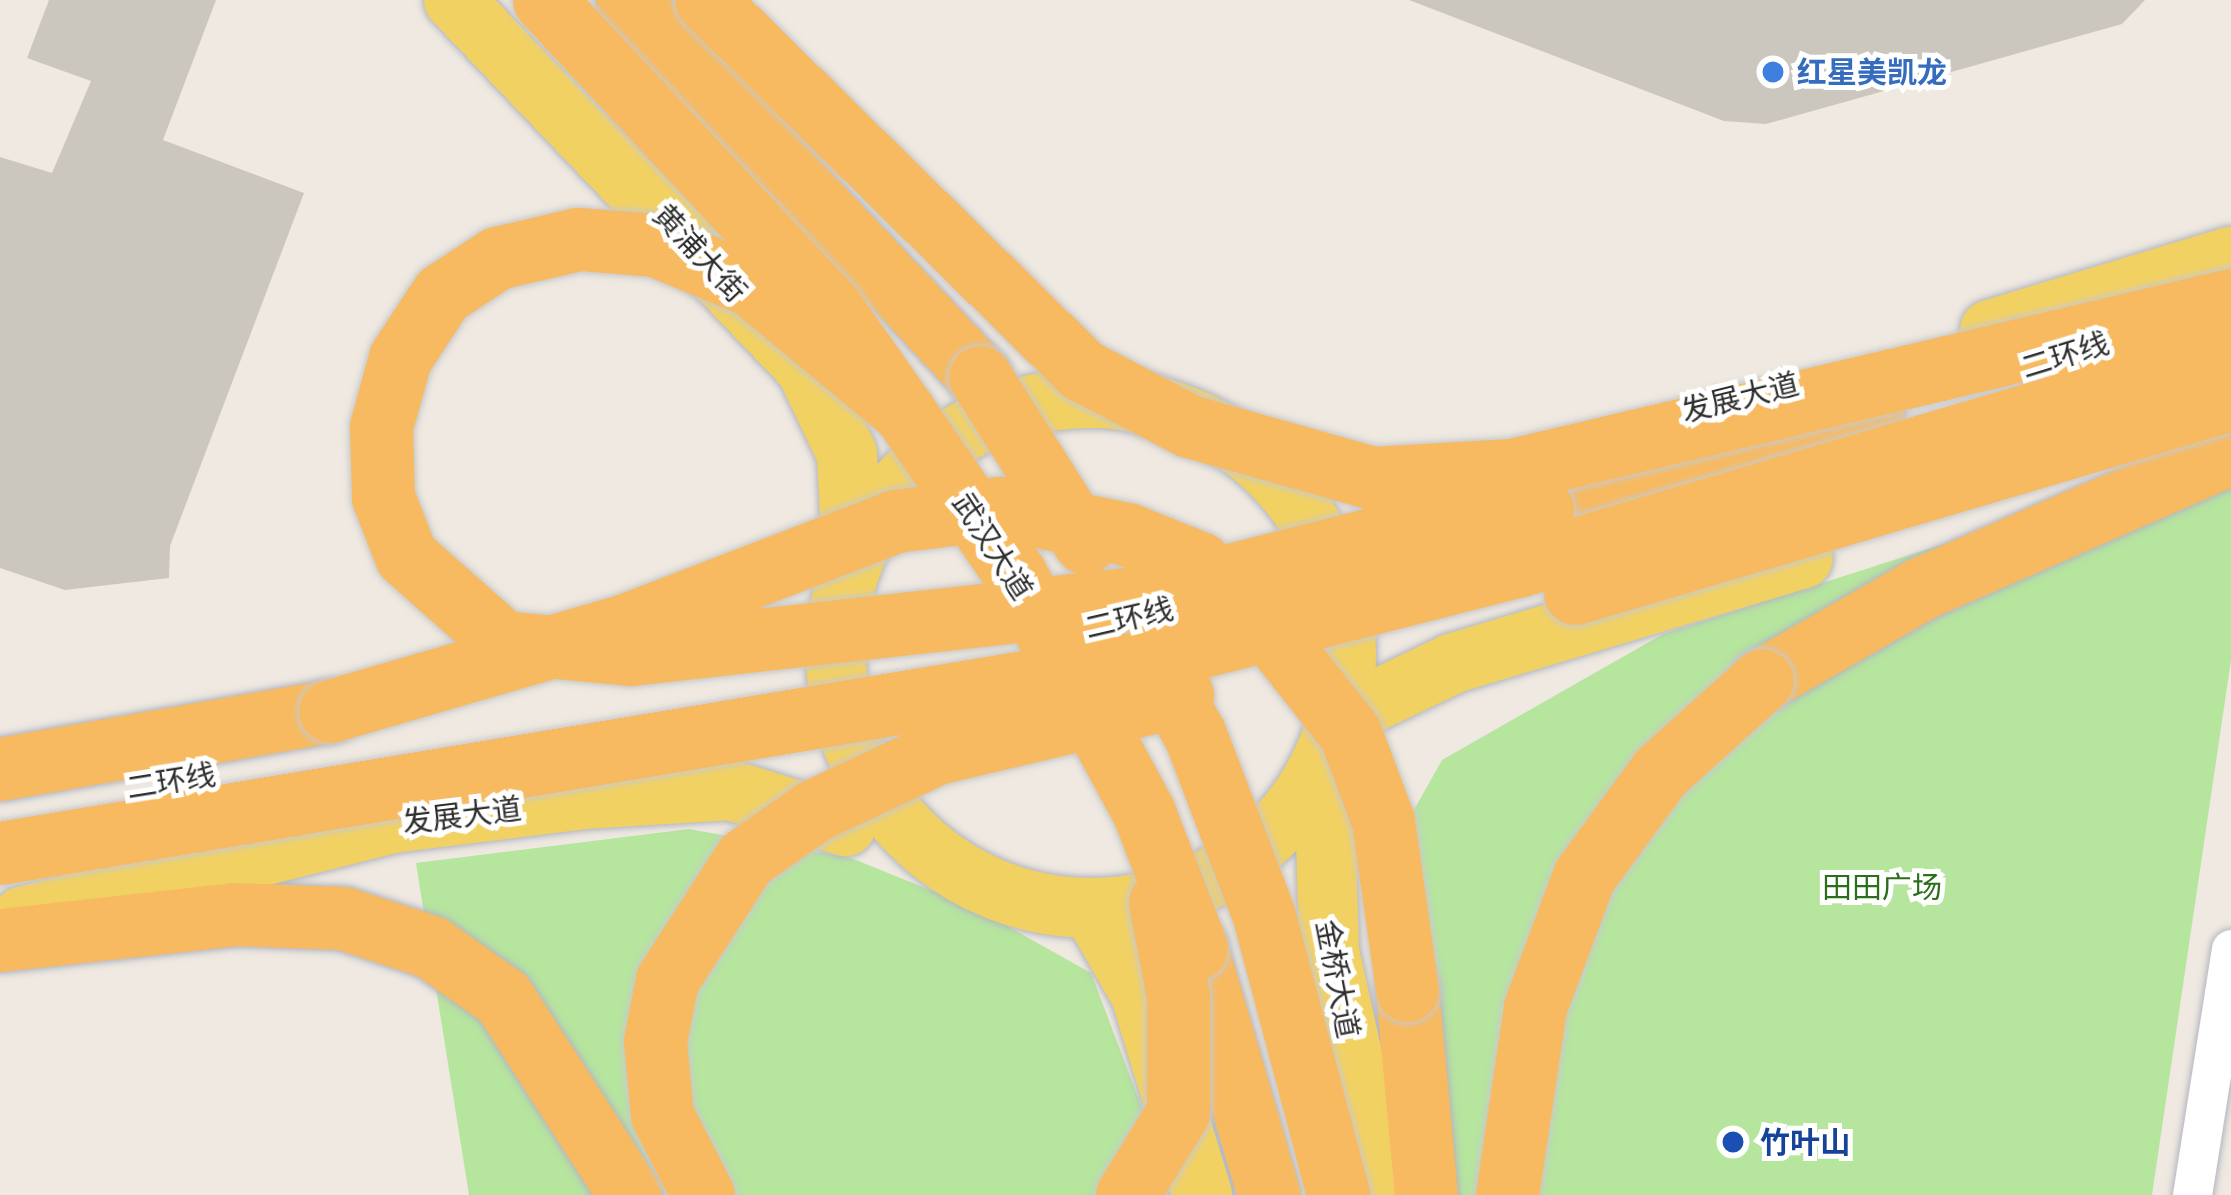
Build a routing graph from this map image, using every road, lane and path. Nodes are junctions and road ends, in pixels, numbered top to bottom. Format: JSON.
{"nodes":[{"id":1,"x":454,"y":0,"type":"edge"},
{"id":2,"x":544,"y":0,"type":"edge"},
{"id":3,"x":627,"y":0,"type":"edge"},
{"id":4,"x":702,"y":0,"type":"edge"},
{"id":5,"x":2231,"y":257,"type":"edge"},
{"id":6,"x":2231,"y":302,"type":"edge"},
{"id":7,"x":2231,"y":355,"type":"edge"},
{"id":8,"x":2231,"y":399,"type":"edge"},
{"id":9,"x":1131,"y":400,"type":"junction"},
{"id":10,"x":904,"y":412,"type":"junction"},
{"id":11,"x":2231,"y":426,"type":"edge"},
{"id":12,"x":1236,"y":442,"type":"junction"},
{"id":13,"x":2231,"y":453,"type":"edge"},
{"id":14,"x":1542,"y":510,"type":"junction"},
{"id":15,"x":852,"y":555,"type":"junction"},
{"id":16,"x":836,"y":618,"type":"junction"},
{"id":17,"x":1332,"y":739,"type":"junction"},
{"id":18,"x":0,"y":750,"type":"edge"},
{"id":19,"x":0,"y":769,"type":"edge"},
{"id":20,"x":0,"y":809,"type":"edge"},
{"id":21,"x":1144,"y":813,"type":"junction"},
{"id":22,"x":926,"y":850,"type":"junction"},
{"id":23,"x":0,"y":853,"type":"edge"},
{"id":24,"x":1092,"y":909,"type":"junction"},
{"id":25,"x":0,"y":921,"type":"edge"},
{"id":26,"x":0,"y":940,"type":"edge"},
{"id":27,"x":2231,"y":949,"type":"edge"},
{"id":28,"x":629,"y":1195,"type":"edge"},
{"id":29,"x":703,"y":1195,"type":"edge"},
{"id":30,"x":1127,"y":1195,"type":"edge"},
{"id":31,"x":1202,"y":1195,"type":"edge"},
{"id":32,"x":1269,"y":1195,"type":"edge"},
{"id":33,"x":1338,"y":1195,"type":"edge"},
{"id":34,"x":1383,"y":1195,"type":"edge"},
{"id":35,"x":1426,"y":1195,"type":"edge"},
{"id":36,"x":1508,"y":1195,"type":"edge"},
{"id":37,"x":2192,"y":1195,"type":"edge"}],
"edges":[{"from":1,"to":15,"type":"main road","name":"黄浦大街"},
{"from":2,"to":10,"type":"highway","name":"武汉大道","bridge":true},
{"from":3,"to":33,"type":"highway","bridge":true},
{"from":4,"to":6,"type":"highway","bridge":true},
{"from":4,"to":9,"type":"main road"},
{"from":5,"to":12,"type":"main road","name":"发展大道"},
{"from":6,"to":14,"type":"highway","name":"二环线","bridge":true},
{"from":7,"to":23,"type":"highway","name":"二环线","bridge":true},
{"from":8,"to":29,"type":"highway","bridge":true},
{"from":9,"to":12,"type":"main road"},
{"from":9,"to":15,"type":"main road"},
{"from":10,"to":14,"type":"highway","bridge":true},
{"from":10,"to":21,"type":"highway","name":"武汉大道","bridge":true},
{"from":11,"to":17,"type":"main road"},
{"from":12,"to":17,"type":"main road","name":"金桥大道"},
{"from":13,"to":36,"type":"highway","bridge":true},
{"from":14,"to":20,"type":"highway","name":"二环线","bridge":true},
{"from":15,"to":16,"type":"main road"},
{"from":16,"to":18,"type":"main road"},
{"from":16,"to":22,"type":"main road"},
{"from":17,"to":24,"type":"main road"},
{"from":17,"to":34,"type":"main road","name":"金桥大道"},
{"from":19,"to":35,"type":"highway","bridge":true},
{"from":21,"to":30,"type":"highway","bridge":true},
{"from":21,"to":32,"type":"highway","name":"武汉大道","bridge":true},
{"from":22,"to":24,"type":"main road"},
{"from":22,"to":25,"type":"main road","name":"发展大道"},
{"from":24,"to":31,"type":"main road"},
{"from":26,"to":28,"type":"highway"},
{"from":27,"to":37,"type":"street"}]}
